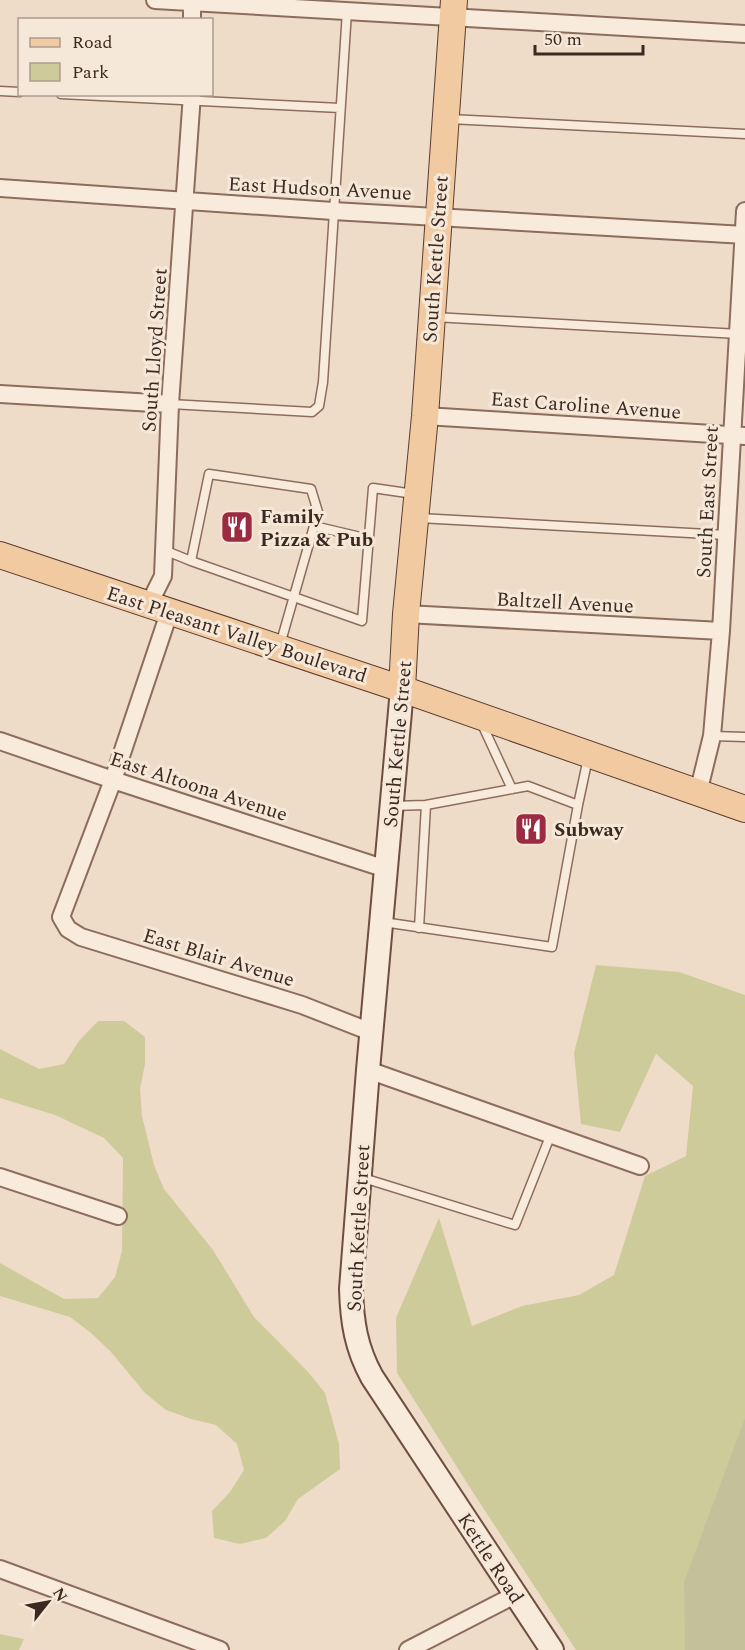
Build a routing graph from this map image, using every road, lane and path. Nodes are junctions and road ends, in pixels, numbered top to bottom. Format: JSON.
{"nodes":[{"id":1,"x":155,"y":0,"type":"edge"},
{"id":2,"x":328,"y":5,"type":"edge"},
{"id":3,"x":453,"y":8,"type":"edge"},
{"id":4,"x":192,"y":11,"type":"edge"},
{"id":5,"x":347,"y":11,"type":"junction"},
{"id":6,"x":745,"y":34,"type":"edge"},
{"id":7,"x":0,"y":91,"type":"edge"},
{"id":8,"x":18,"y":92,"type":"edge"},
{"id":9,"x":126,"y":96,"type":"edge"},
{"id":10,"x":192,"y":98,"type":"edge"},
{"id":11,"x":340,"y":108,"type":"junction"},
{"id":12,"x":445,"y":119,"type":"junction"},
{"id":13,"x":745,"y":135,"type":"edge"},
{"id":14,"x":0,"y":188,"type":"edge"},
{"id":15,"x":185,"y":201,"type":"junction"},
{"id":16,"x":333,"y":211,"type":"junction"},
{"id":17,"x":745,"y":211,"type":"edge"},
{"id":18,"x":438,"y":216,"type":"junction"},
{"id":19,"x":745,"y":235,"type":"edge"},
{"id":20,"x":431,"y":317,"type":"junction"},
{"id":21,"x":741,"y":334,"type":"edge"},
{"id":22,"x":0,"y":394,"type":"edge"},
{"id":23,"x":170,"y":404,"type":"junction"},
{"id":24,"x":425,"y":416,"type":"junction"},
{"id":25,"x":738,"y":436,"type":"edge"},
{"id":26,"x":416,"y":506,"type":"junction"},
{"id":27,"x":314,"y":526,"type":"junction"},
{"id":28,"x":726,"y":535,"type":"junction"},
{"id":29,"x":369,"y":539,"type":"junction"},
{"id":30,"x":164,"y":550,"type":"junction"},
{"id":31,"x":0,"y":555,"type":"edge"},
{"id":32,"x":192,"y":561,"type":"junction"},
{"id":33,"x":294,"y":598,"type":"junction"},
{"id":34,"x":159,"y":609,"type":"junction"},
{"id":35,"x":406,"y":614,"type":"junction"},
{"id":36,"x":721,"y":631,"type":"junction"},
{"id":37,"x":279,"y":649,"type":"junction"},
{"id":38,"x":402,"y":689,"type":"junction"},
{"id":39,"x":478,"y":716,"type":"junction"},
{"id":40,"x":712,"y":736,"type":"junction"},
{"id":41,"x":745,"y":737,"type":"edge"},
{"id":42,"x":0,"y":741,"type":"edge"},
{"id":43,"x":589,"y":755,"type":"junction"},
{"id":44,"x":113,"y":780,"type":"junction"},
{"id":45,"x":512,"y":789,"type":"junction"},
{"id":46,"x":698,"y":793,"type":"junction"},
{"id":47,"x":426,"y":805,"type":"junction"},
{"id":48,"x":578,"y":805,"type":"junction"},
{"id":49,"x":392,"y":806,"type":"junction"},
{"id":50,"x":745,"y":809,"type":"edge"},
{"id":51,"x":386,"y":869,"type":"junction"},
{"id":52,"x":61,"y":917,"type":"joint"},
{"id":53,"x":381,"y":922,"type":"junction"},
{"id":54,"x":419,"y":928,"type":"junction"},
{"id":55,"x":371,"y":1032,"type":"junction"},
{"id":56,"x":368,"y":1070,"type":"junction"},
{"id":57,"x":551,"y":1134,"type":"junction"},
{"id":58,"x":640,"y":1166,"type":"dead end"},
{"id":59,"x":0,"y":1177,"type":"edge"},
{"id":60,"x":360,"y":1177,"type":"junction"},
{"id":61,"x":118,"y":1216,"type":"dead end"},
{"id":62,"x":431,"y":1466,"type":"joint"},
{"id":63,"x":0,"y":1569,"type":"edge"},
{"id":64,"x":515,"y":1594,"type":"junction"},
{"id":65,"x":220,"y":1650,"type":"edge"},
{"id":66,"x":408,"y":1650,"type":"edge"},
{"id":67,"x":552,"y":1650,"type":"edge"}],
"edges":[{"from":1,"to":4,"type":"street"},
{"from":2,"to":4,"type":"street"},
{"from":2,"to":5,"type":"street"},
{"from":3,"to":5,"type":"street"},
{"from":3,"to":6,"type":"street"},
{"from":3,"to":12,"type":"main road","name":"South Kettle Street"},
{"from":5,"to":11,"type":"lane"},
{"from":7,"to":8,"type":"lane"},
{"from":9,"to":10,"type":"lane"},
{"from":10,"to":11,"type":"lane"},
{"from":10,"to":15,"type":"street","name":"South Lloyd Street"},
{"from":11,"to":16,"type":"lane"},
{"from":12,"to":13,"type":"lane"},
{"from":12,"to":18,"type":"main road","name":"South Kettle Street"},
{"from":14,"to":15,"type":"street","name":"East Hudson Avenue"},
{"from":15,"to":16,"type":"street","name":"East Hudson Avenue"},
{"from":15,"to":23,"type":"street","name":"South Lloyd Street"},
{"from":16,"to":18,"type":"street","name":"East Hudson Avenue"},
{"from":16,"to":23,"type":"lane"},
{"from":17,"to":19,"type":"street","name":"South East Street"},
{"from":18,"to":19,"type":"street","name":"East Hudson Avenue"},
{"from":18,"to":20,"type":"main road","name":"South Kettle Street"},
{"from":19,"to":21,"type":"street","name":"South East Street"},
{"from":20,"to":21,"type":"lane"},
{"from":20,"to":24,"type":"main road","name":"South Kettle Street"},
{"from":21,"to":25,"type":"street","name":"South East Street"},
{"from":22,"to":23,"type":"street"},
{"from":23,"to":30,"type":"street","name":"South Lloyd Street"},
{"from":24,"to":25,"type":"street","name":"East Caroline Avenue"},
{"from":24,"to":26,"type":"main road","name":"South Kettle Street"},
{"from":25,"to":28,"type":"street","name":"South East Street"},
{"from":26,"to":28,"type":"lane"},
{"from":26,"to":29,"type":"lane"},
{"from":26,"to":35,"type":"main road","name":"South Kettle Street"},
{"from":27,"to":29,"type":"lane"},
{"from":27,"to":32,"type":"lane"},
{"from":27,"to":33,"type":"lane"},
{"from":28,"to":36,"type":"street","name":"South East Street"},
{"from":29,"to":33,"type":"lane"},
{"from":30,"to":32,"type":"lane"},
{"from":30,"to":34,"type":"street","name":"South Lloyd Street"},
{"from":31,"to":34,"type":"main road","name":"East Pleasant Valley Boulevard"},
{"from":32,"to":33,"type":"lane"},
{"from":33,"to":37,"type":"lane"},
{"from":34,"to":37,"type":"main road","name":"East Pleasant Valley Boulevard"},
{"from":34,"to":44,"type":"street","name":"South Lloyd Street"},
{"from":35,"to":36,"type":"street","name":"Baltzell Avenue"},
{"from":35,"to":38,"type":"main road","name":"South Kettle Street"},
{"from":36,"to":40,"type":"street","name":"South East Street"},
{"from":37,"to":38,"type":"main road","name":"East Pleasant Valley Boulevard"},
{"from":38,"to":39,"type":"main road","name":"East Pleasant Valley Boulevard"},
{"from":38,"to":49,"type":"street","name":"South Kettle Street"},
{"from":39,"to":43,"type":"main road","name":"East Pleasant Valley Boulevard"},
{"from":39,"to":45,"type":"lane"},
{"from":40,"to":41,"type":"lane"},
{"from":40,"to":46,"type":"street","name":"South East Street"},
{"from":42,"to":44,"type":"street","name":"East Altoona Avenue"},
{"from":43,"to":46,"type":"main road","name":"East Pleasant Valley Boulevard"},
{"from":43,"to":48,"type":"lane"},
{"from":44,"to":51,"type":"street","name":"East Altoona Avenue"},
{"from":44,"to":52,"type":"street","name":"South Lloyd Street"},
{"from":45,"to":47,"type":"lane"},
{"from":45,"to":48,"type":"lane"},
{"from":46,"to":50,"type":"main road","name":"East Pleasant Valley Boulevard"},
{"from":47,"to":49,"type":"lane"},
{"from":47,"to":54,"type":"lane"},
{"from":48,"to":54,"type":"lane"},
{"from":49,"to":51,"type":"street","name":"South Kettle Street"},
{"from":51,"to":53,"type":"street","name":"South Kettle Street"},
{"from":52,"to":55,"type":"street","name":"East Blair Avenue"},
{"from":53,"to":54,"type":"lane"},
{"from":53,"to":55,"type":"street","name":"South Kettle Street"},
{"from":55,"to":56,"type":"street","name":"South Kettle Street"},
{"from":56,"to":57,"type":"street"},
{"from":56,"to":60,"type":"street","name":"South Kettle Street"},
{"from":57,"to":58,"type":"street"},
{"from":57,"to":60,"type":"lane"},
{"from":59,"to":61,"type":"street"},
{"from":60,"to":62,"type":"street","name":"South Kettle Street"},
{"from":62,"to":64,"type":"street","name":"Kettle Road"},
{"from":63,"to":65,"type":"street"},
{"from":64,"to":66,"type":"street"},
{"from":64,"to":67,"type":"street","name":"Kettle Road"}]}
